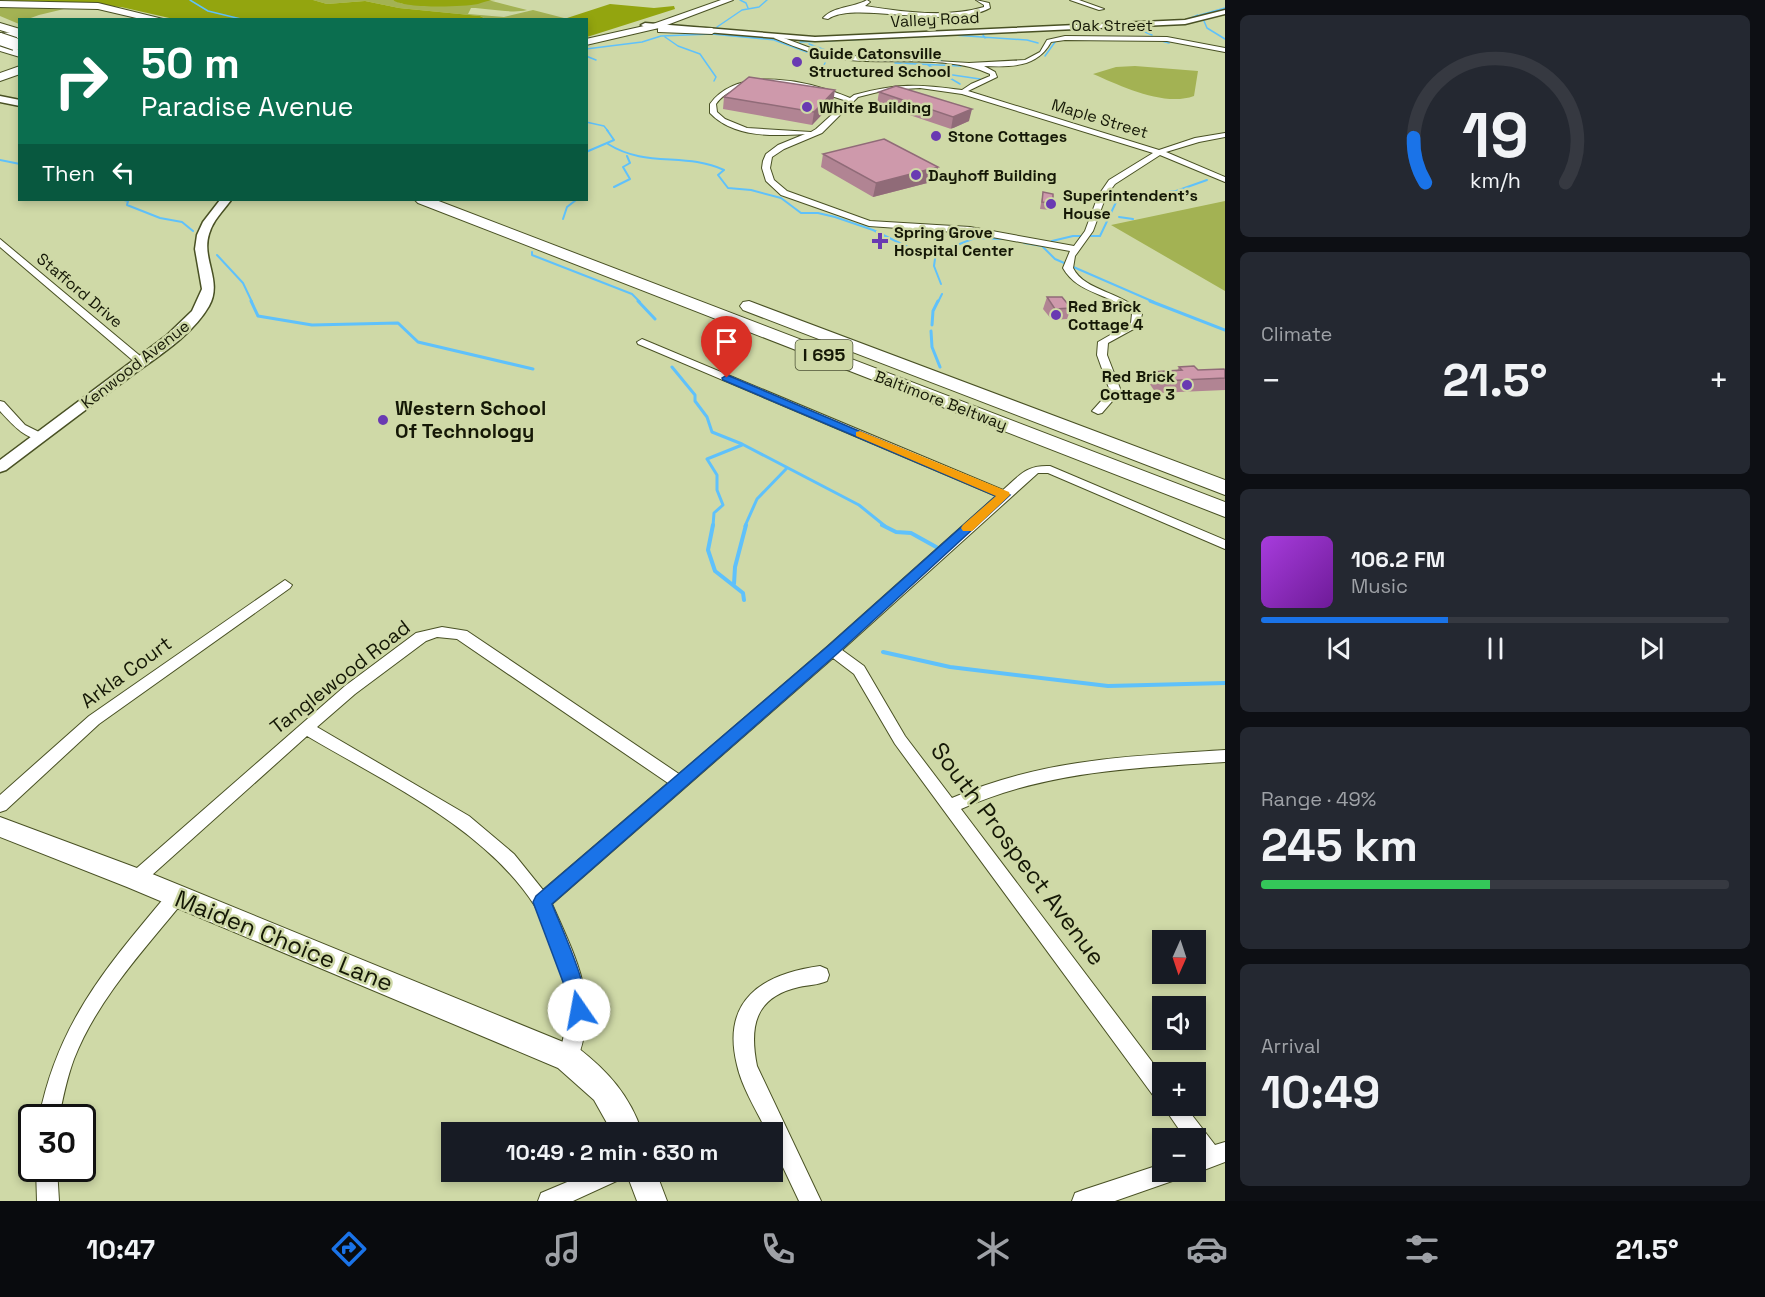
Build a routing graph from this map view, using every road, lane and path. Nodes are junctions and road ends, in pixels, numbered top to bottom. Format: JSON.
{"nodes":[{"id":1,"x":699,"y":0,"type":"edge"},
{"id":2,"x":716,"y":0,"type":"edge"},
{"id":3,"x":728,"y":0,"type":"edge"},
{"id":4,"x":868,"y":0,"type":"edge"},
{"id":5,"x":979,"y":0,"type":"edge"},
{"id":6,"x":1073,"y":0,"type":"edge"},
{"id":7,"x":0,"y":4,"type":"edge"},
{"id":8,"x":861,"y":6,"type":"junction"},
{"id":9,"x":1101,"y":9,"type":"dead end"},
{"id":10,"x":114,"y":10,"type":"junction"},
{"id":11,"x":685,"y":11,"type":"junction"},
{"id":12,"x":1225,"y":12,"type":"edge"},
{"id":13,"x":39,"y":16,"type":"dead end"},
{"id":14,"x":124,"y":18,"type":"edge"},
{"id":15,"x":128,"y":18,"type":"edge"},
{"id":16,"x":137,"y":18,"type":"edge"},
{"id":17,"x":152,"y":18,"type":"edge"},
{"id":18,"x":826,"y":18,"type":"dead end"},
{"id":19,"x":676,"y":19,"type":"junction"},
{"id":20,"x":645,"y":25,"type":"junction"},
{"id":21,"x":0,"y":26,"type":"edge"},
{"id":22,"x":656,"y":26,"type":"junction"},
{"id":23,"x":712,"y":31,"type":"junction"},
{"id":24,"x":626,"y":34,"type":"junction"},
{"id":25,"x":776,"y":36,"type":"junction"},
{"id":26,"x":0,"y":39,"type":"edge"},
{"id":27,"x":588,"y":39,"type":"edge"},
{"id":28,"x":802,"y":39,"type":"junction"},
{"id":29,"x":18,"y":40,"type":"edge"},
{"id":30,"x":588,"y":40,"type":"edge"},
{"id":31,"x":793,"y":44,"type":"junction"},
{"id":32,"x":0,"y":47,"type":"edge"},
{"id":33,"x":1225,"y":50,"type":"edge"},
{"id":34,"x":971,"y":64,"type":"junction"},
{"id":35,"x":18,"y":71,"type":"edge"},
{"id":36,"x":2,"y":78,"type":"edge"},
{"id":37,"x":18,"y":79,"type":"edge"},
{"id":38,"x":963,"y":92,"type":"junction"},
{"id":39,"x":0,"y":99,"type":"edge"},
{"id":40,"x":850,"y":100,"type":"junction"},
{"id":41,"x":18,"y":103,"type":"edge"},
{"id":42,"x":819,"y":131,"type":"junction"},
{"id":43,"x":782,"y":133,"type":"junction"},
{"id":44,"x":1225,"y":135,"type":"edge"},
{"id":45,"x":788,"y":144,"type":"junction"},
{"id":46,"x":1159,"y":152,"type":"junction"},
{"id":47,"x":1225,"y":180,"type":"edge"},
{"id":48,"x":225,"y":201,"type":"edge"},
{"id":49,"x":426,"y":201,"type":"edge"},
{"id":50,"x":471,"y":201,"type":"edge"},
{"id":51,"x":0,"y":242,"type":"edge"},
{"id":52,"x":1075,"y":249,"type":"junction"},
{"id":53,"x":642,"y":342,"type":"dead end"},
{"id":54,"x":141,"y":362,"type":"junction"},
{"id":55,"x":0,"y":404,"type":"edge"},
{"id":56,"x":1098,"y":411,"type":"dead end"},
{"id":57,"x":41,"y":437,"type":"junction"},
{"id":58,"x":0,"y":466,"type":"edge"},
{"id":59,"x":1225,"y":488,"type":"edge"},
{"id":60,"x":1004,"y":495,"type":"junction"},
{"id":61,"x":1225,"y":510,"type":"edge"},
{"id":62,"x":1225,"y":545,"type":"edge"},
{"id":63,"x":285,"y":585,"type":"dead end"},
{"id":64,"x":833,"y":650,"type":"junction"},
{"id":65,"x":306,"y":728,"type":"junction"},
{"id":66,"x":1225,"y":756,"type":"edge"},
{"id":67,"x":679,"y":782,"type":"junction"},
{"id":68,"x":0,"y":804,"type":"edge"},
{"id":69,"x":950,"y":806,"type":"junction"},
{"id":70,"x":0,"y":827,"type":"edge"},
{"id":71,"x":136,"y":879,"type":"junction"},
{"id":72,"x":176,"y":897,"type":"junction"},
{"id":73,"x":542,"y":902,"type":"junction"},
{"id":74,"x":820,"y":975,"type":"dead end"},
{"id":75,"x":568,"y":1058,"type":"junction"},
{"id":76,"x":1152,"y":1078,"type":"edge"},
{"id":77,"x":53,"y":1104,"type":"edge"},
{"id":78,"x":1181,"y":1116,"type":"edge"},
{"id":79,"x":622,"y":1122,"type":"edge"},
{"id":80,"x":1215,"y":1158,"type":"edge"},
{"id":81,"x":1152,"y":1178,"type":"edge"},
{"id":82,"x":47,"y":1182,"type":"edge"},
{"id":83,"x":592,"y":1182,"type":"edge"},
{"id":84,"x":645,"y":1182,"type":"edge"},
{"id":85,"x":48,"y":1201,"type":"edge"},
{"id":86,"x":549,"y":1201,"type":"edge"},
{"id":87,"x":652,"y":1201,"type":"edge"},
{"id":88,"x":810,"y":1201,"type":"edge"},
{"id":89,"x":1083,"y":1201,"type":"edge"}],
"edges":[{"from":1,"to":11,"type":"main road"},
{"from":2,"to":11,"type":"main road"},
{"from":3,"to":19,"type":"main road"},
{"from":4,"to":8,"type":"street"},
{"from":5,"to":8,"type":"street"},
{"from":6,"to":9,"type":"street"},
{"from":7,"to":10,"type":"highway"},
{"from":8,"to":18,"type":"street"},
{"from":10,"to":13,"type":"highway"},
{"from":10,"to":14,"type":"highway"},
{"from":10,"to":15,"type":"highway"},
{"from":10,"to":16,"type":"highway"},
{"from":10,"to":17,"type":"highway"},
{"from":11,"to":20,"type":"main road"},
{"from":12,"to":28,"type":"street","name":"Valley Road"},
{"from":19,"to":22,"type":"main road"},
{"from":19,"to":23,"type":"main road"},
{"from":20,"to":22,"type":"street","name":"Valley Road"},
{"from":20,"to":27,"type":"main road"},
{"from":21,"to":29,"type":"highway"},
{"from":22,"to":23,"type":"street","name":"Valley Road"},
{"from":22,"to":24,"type":"main road"},
{"from":23,"to":24,"type":"main road"},
{"from":23,"to":25,"type":"street","name":"Valley Road"},
{"from":24,"to":30,"type":"main road"},
{"from":25,"to":28,"type":"street","name":"Valley Road"},
{"from":25,"to":31,"type":"street","name":"Oak Street"},
{"from":26,"to":29,"type":"highway","bridge":true},
{"from":28,"to":31,"type":"street"},
{"from":29,"to":32,"type":"highway"},
{"from":31,"to":34,"type":"street","name":"Oak Street"},
{"from":33,"to":34,"type":"street","name":"Oak Street"},
{"from":34,"to":38,"type":"street"},
{"from":35,"to":36,"type":"highway"},
{"from":36,"to":37,"type":"highway"},
{"from":38,"to":40,"type":"street","name":"Maple Street"},
{"from":38,"to":46,"type":"street","name":"Maple Street"},
{"from":39,"to":41,"type":"street"},
{"from":40,"to":42,"type":"street"},
{"from":40,"to":43,"type":"street"},
{"from":42,"to":43,"type":"street"},
{"from":42,"to":45,"type":"street"},
{"from":43,"to":45,"type":"street"},
{"from":44,"to":46,"type":"street"},
{"from":45,"to":52,"type":"street"},
{"from":46,"to":47,"type":"street","name":"Maple Street"},
{"from":46,"to":52,"type":"street"},
{"from":48,"to":54,"type":"street","name":"Kenwood Avenue"},
{"from":49,"to":61,"type":"highway","name":"Baltimore Beltway","number":"I 695"},
{"from":50,"to":59,"type":"highway","name":"Baltimore Beltway","number":"I 695"},
{"from":51,"to":54,"type":"street","name":"Stafford Drive"},
{"from":52,"to":56,"type":"street"},
{"from":53,"to":60,"type":"street"},
{"from":54,"to":57,"type":"street","name":"Kenwood Avenue"},
{"from":55,"to":57,"type":"street"},
{"from":57,"to":58,"type":"street","name":"Kenwood Avenue"},
{"from":60,"to":62,"type":"street"},
{"from":60,"to":64,"type":"street"},
{"from":63,"to":68,"type":"street","name":"Arkla Court"},
{"from":64,"to":67,"type":"street"},
{"from":64,"to":69,"type":"street","name":"South Prospect Avenue"},
{"from":65,"to":67,"type":"street","name":"Tanglewood Road"},
{"from":65,"to":71,"type":"street","name":"Tanglewood Road"},
{"from":65,"to":73,"type":"street"},
{"from":66,"to":69,"type":"street"},
{"from":67,"to":73,"type":"street"},
{"from":69,"to":76,"type":"street","name":"South Prospect Avenue"},
{"from":70,"to":71,"type":"main road","name":"Maiden Choice Lane"},
{"from":71,"to":72,"type":"main road","name":"Maiden Choice Lane"},
{"from":72,"to":75,"type":"main road","name":"Maiden Choice Lane"},
{"from":72,"to":77,"type":"street"},
{"from":73,"to":75,"type":"street"},
{"from":74,"to":88,"type":"street"},
{"from":75,"to":79,"type":"main road","name":"Maiden Choice Lane"},
{"from":78,"to":80,"type":"street"},
{"from":81,"to":89,"type":"street"},
{"from":82,"to":85,"type":"street"},
{"from":83,"to":86,"type":"street"},
{"from":84,"to":87,"type":"main road"}]}
